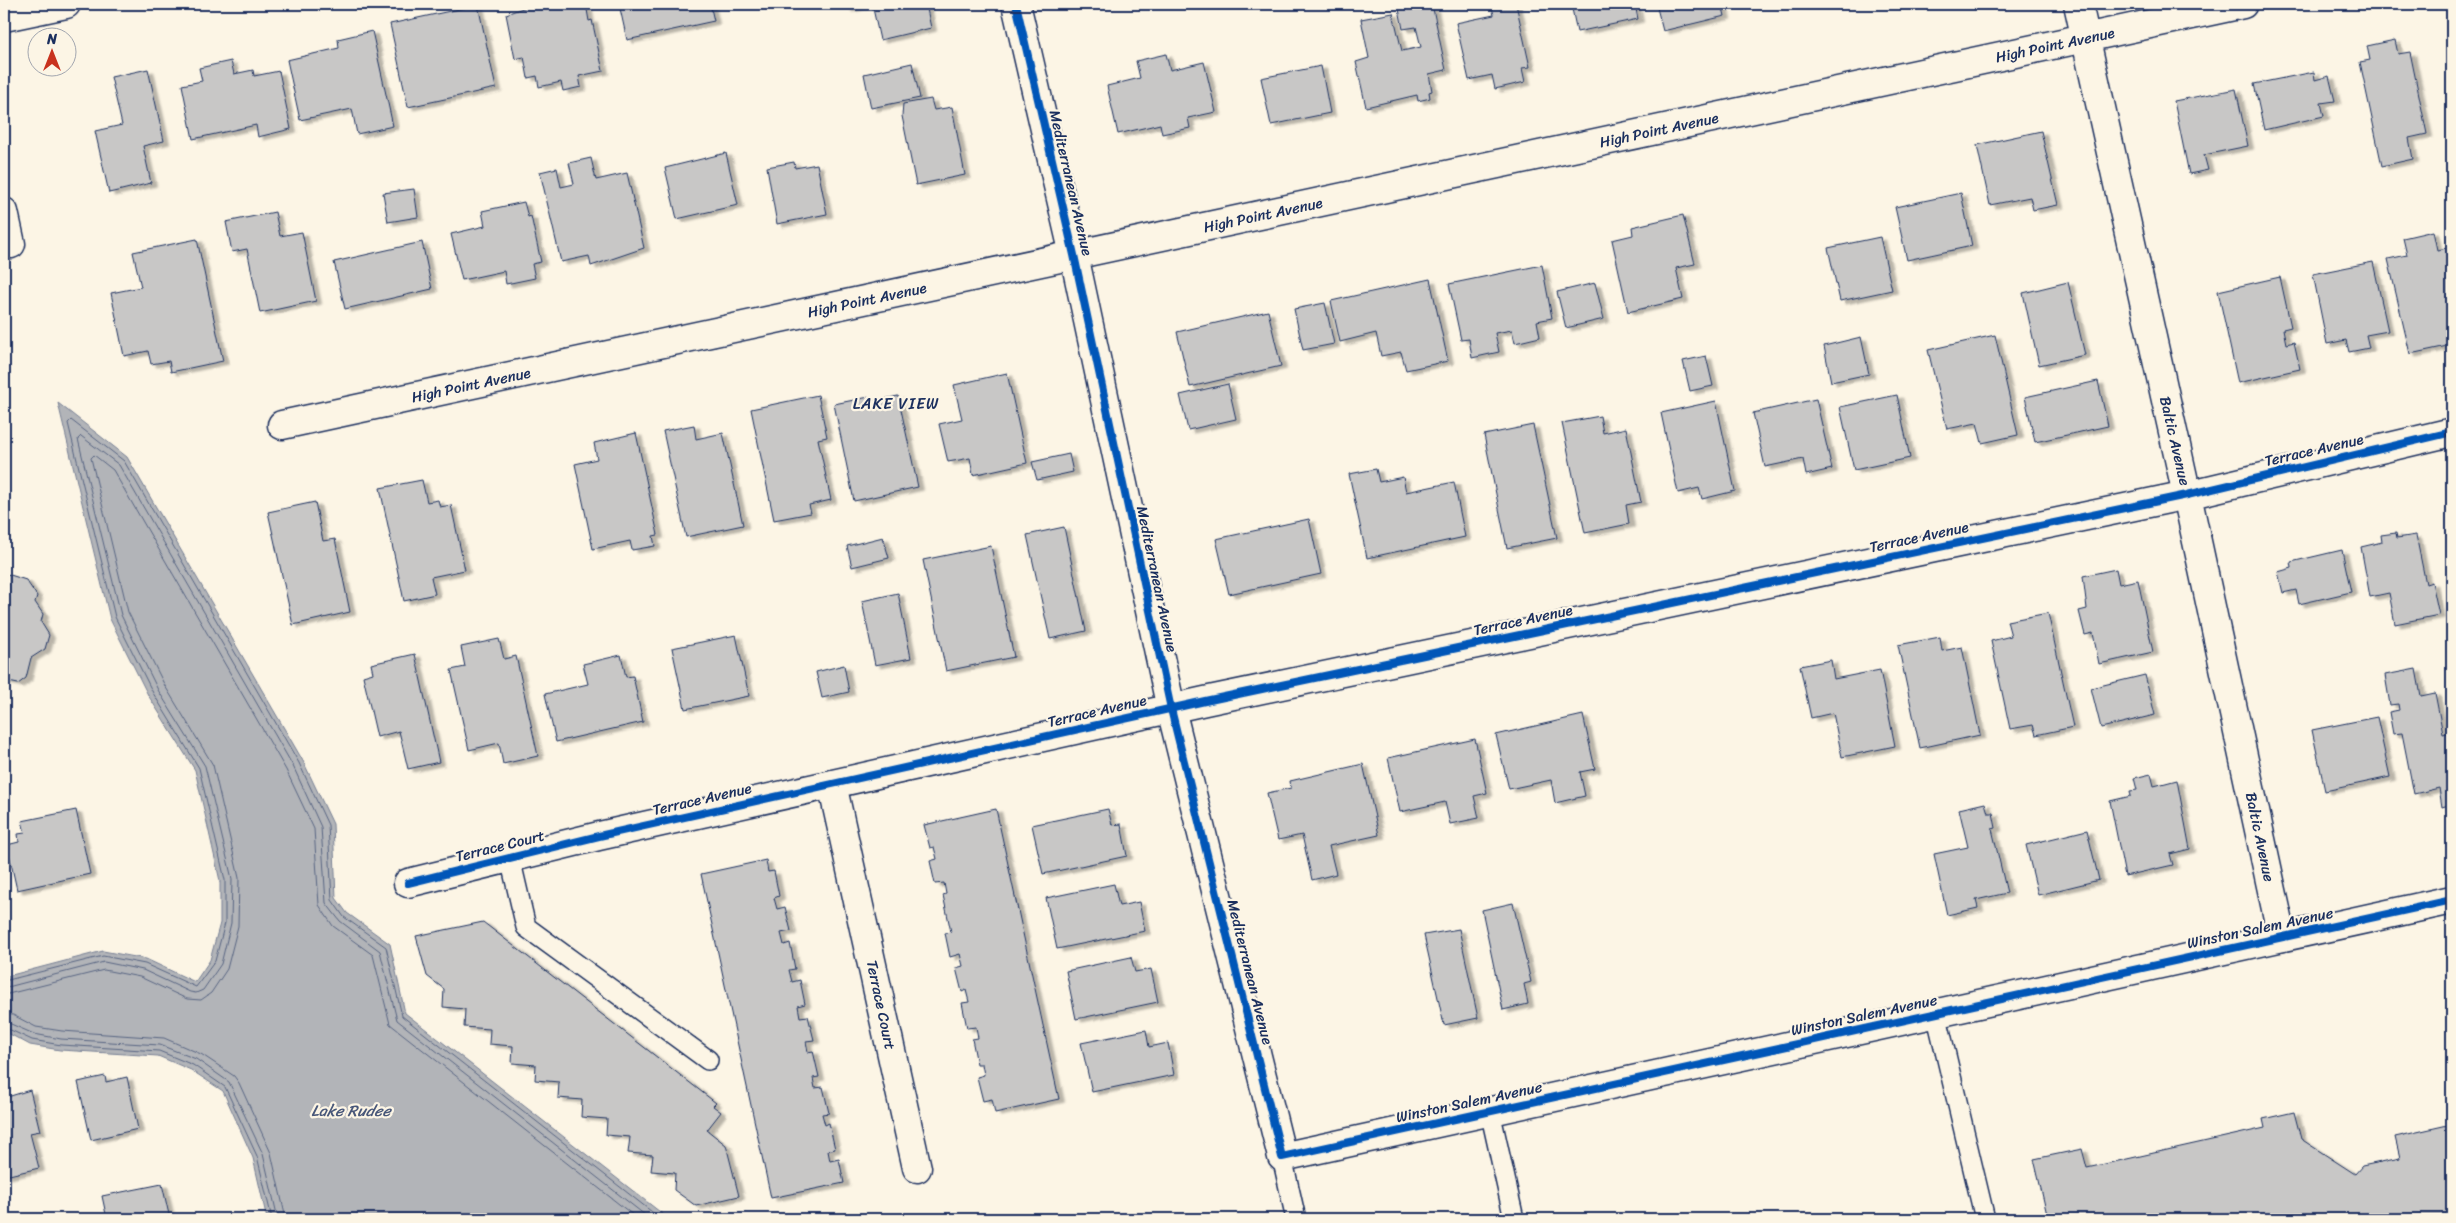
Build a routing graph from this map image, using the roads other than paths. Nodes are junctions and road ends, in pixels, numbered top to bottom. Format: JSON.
{"nodes":[{"id":1,"x":66,"y":4,"type":"edge"},
{"id":2,"x":1016,"y":4,"type":"edge"},
{"id":3,"x":2078,"y":4,"type":"edge"},
{"id":4,"x":2243,"y":4,"type":"edge"},
{"id":5,"x":4,"y":17,"type":"edge"},
{"id":6,"x":2086,"y":39,"type":"junction"},
{"id":7,"x":4,"y":212,"type":"edge"},
{"id":8,"x":11,"y":244,"type":"dead end"},
{"id":9,"x":1074,"y":255,"type":"junction"},
{"id":10,"x":282,"y":425,"type":"dead end"},
{"id":11,"x":2452,"y":432,"type":"edge"},
{"id":12,"x":2187,"y":494,"type":"junction"},
{"id":13,"x":1171,"y":709,"type":"junction"},
{"id":14,"x":832,"y":784,"type":"junction"},
{"id":15,"x":599,"y":836,"type":"joint"},
{"id":16,"x":510,"y":858,"type":"junction"},
{"id":17,"x":408,"y":883,"type":"dead end"},
{"id":18,"x":2452,"y":900,"type":"edge"},
{"id":19,"x":2282,"y":937,"type":"junction"},
{"id":20,"x":1936,"y":1013,"type":"junction"},
{"id":21,"x":708,"y":1060,"type":"dead end"},
{"id":22,"x":1490,"y":1111,"type":"junction"},
{"id":23,"x":1282,"y":1157,"type":"junction"},
{"id":24,"x":917,"y":1168,"type":"dead end"},
{"id":25,"x":1296,"y":1219,"type":"edge"},
{"id":26,"x":1514,"y":1219,"type":"edge"},
{"id":27,"x":1985,"y":1219,"type":"edge"}],
"edges":[{"from":1,"to":5,"type":"street"},
{"from":2,"to":9,"type":"street","name":"Mediterranean Avenue"},
{"from":3,"to":6,"type":"street","name":"Baltic Avenue"},
{"from":4,"to":6,"type":"street","name":"High Point Avenue"},
{"from":6,"to":9,"type":"street","name":"High Point Avenue"},
{"from":6,"to":12,"type":"street","name":"Baltic Avenue"},
{"from":7,"to":8,"type":"street"},
{"from":9,"to":10,"type":"street","name":"High Point Avenue"},
{"from":9,"to":13,"type":"street","name":"Mediterranean Avenue"},
{"from":11,"to":12,"type":"street","name":"Terrace Avenue"},
{"from":12,"to":13,"type":"street","name":"Terrace Avenue"},
{"from":12,"to":19,"type":"street","name":"Baltic Avenue"},
{"from":13,"to":14,"type":"street","name":"Terrace Avenue"},
{"from":13,"to":23,"type":"street","name":"Mediterranean Avenue"},
{"from":14,"to":15,"type":"street","name":"Terrace Avenue"},
{"from":14,"to":24,"type":"street","name":"Terrace Court"},
{"from":15,"to":16,"type":"street","name":"Terrace Court"},
{"from":16,"to":17,"type":"street","name":"Terrace Court"},
{"from":16,"to":21,"type":"lane"},
{"from":18,"to":19,"type":"street","name":"Winston Salem Avenue"},
{"from":19,"to":20,"type":"street","name":"Winston Salem Avenue"},
{"from":20,"to":22,"type":"street","name":"Winston Salem Avenue"},
{"from":20,"to":27,"type":"lane"},
{"from":22,"to":23,"type":"street","name":"Winston Salem Avenue"},
{"from":22,"to":26,"type":"lane"},
{"from":23,"to":25,"type":"lane"}]}
